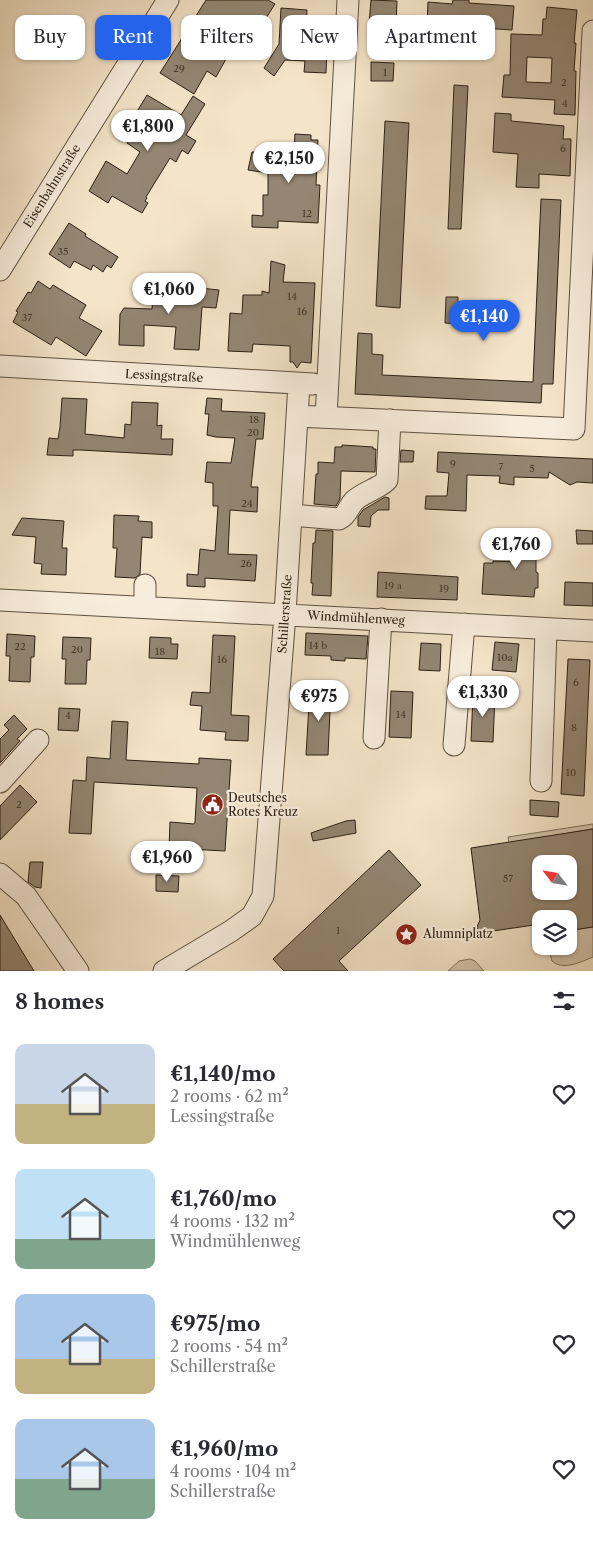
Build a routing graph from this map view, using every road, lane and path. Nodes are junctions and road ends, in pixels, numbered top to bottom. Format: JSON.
{"nodes":[{"id":1,"x":168,"y":0,"type":"edge"},
{"id":2,"x":348,"y":0,"type":"edge"},
{"id":3,"x":593,"y":31,"type":"edge"},
{"id":4,"x":0,"y":270,"type":"edge"},
{"id":5,"x":586,"y":307,"type":"edge"},
{"id":6,"x":0,"y":366,"type":"edge"},
{"id":7,"x":299,"y":384,"type":"junction"},
{"id":8,"x":328,"y":385,"type":"junction"},
{"id":9,"x":297,"y":416,"type":"junction"},
{"id":10,"x":326,"y":417,"type":"junction"},
{"id":11,"x":390,"y":420,"type":"junction"},
{"id":12,"x":291,"y":515,"type":"junction"},
{"id":13,"x":145,"y":585,"type":"dead end"},
{"id":14,"x":0,"y":600,"type":"edge"},
{"id":15,"x":145,"y":607,"type":"junction"},
{"id":16,"x":285,"y":614,"type":"junction"},
{"id":17,"x":381,"y":619,"type":"junction"},
{"id":18,"x":464,"y":624,"type":"junction"},
{"id":19,"x":546,"y":629,"type":"junction"},
{"id":20,"x":593,"y":631,"type":"edge"},
{"id":21,"x":374,"y":738,"type":"dead end"},
{"id":22,"x":38,"y":740,"type":"dead end"},
{"id":23,"x":454,"y":745,"type":"dead end"},
{"id":24,"x":542,"y":781,"type":"dead end"},
{"id":25,"x":0,"y":782,"type":"edge"},
{"id":26,"x":0,"y":874,"type":"edge"},
{"id":27,"x":78,"y":971,"type":"edge"},
{"id":28,"x":164,"y":971,"type":"edge"}],
"edges":[{"from":1,"to":4,"type":"street","name":"Eisenbahnstraße"},
{"from":2,"to":8,"type":"street"},
{"from":3,"to":5,"type":"street"},
{"from":5,"to":11,"type":"street"},
{"from":6,"to":7,"type":"street","name":"Lessingstraße"},
{"from":7,"to":8,"type":"street","name":"Lessingstraße"},
{"from":7,"to":9,"type":"street","name":"Schillerstraße"},
{"from":8,"to":10,"type":"street"},
{"from":9,"to":10,"type":"street"},
{"from":9,"to":12,"type":"street","name":"Schillerstraße"},
{"from":10,"to":11,"type":"street"},
{"from":11,"to":12,"type":"street"},
{"from":12,"to":16,"type":"street","name":"Schillerstraße"},
{"from":13,"to":15,"type":"street"},
{"from":14,"to":15,"type":"street","name":"Windmühlenweg"},
{"from":15,"to":16,"type":"street","name":"Windmühlenweg"},
{"from":16,"to":17,"type":"street","name":"Windmühlenweg"},
{"from":16,"to":28,"type":"street","name":"Schillerstraße"},
{"from":17,"to":18,"type":"street","name":"Windmühlenweg"},
{"from":17,"to":21,"type":"street"},
{"from":18,"to":19,"type":"street","name":"Windmühlenweg"},
{"from":18,"to":23,"type":"street"},
{"from":19,"to":20,"type":"street","name":"Windmühlenweg"},
{"from":19,"to":24,"type":"street"},
{"from":22,"to":25,"type":"street"},
{"from":26,"to":27,"type":"street"}]}
